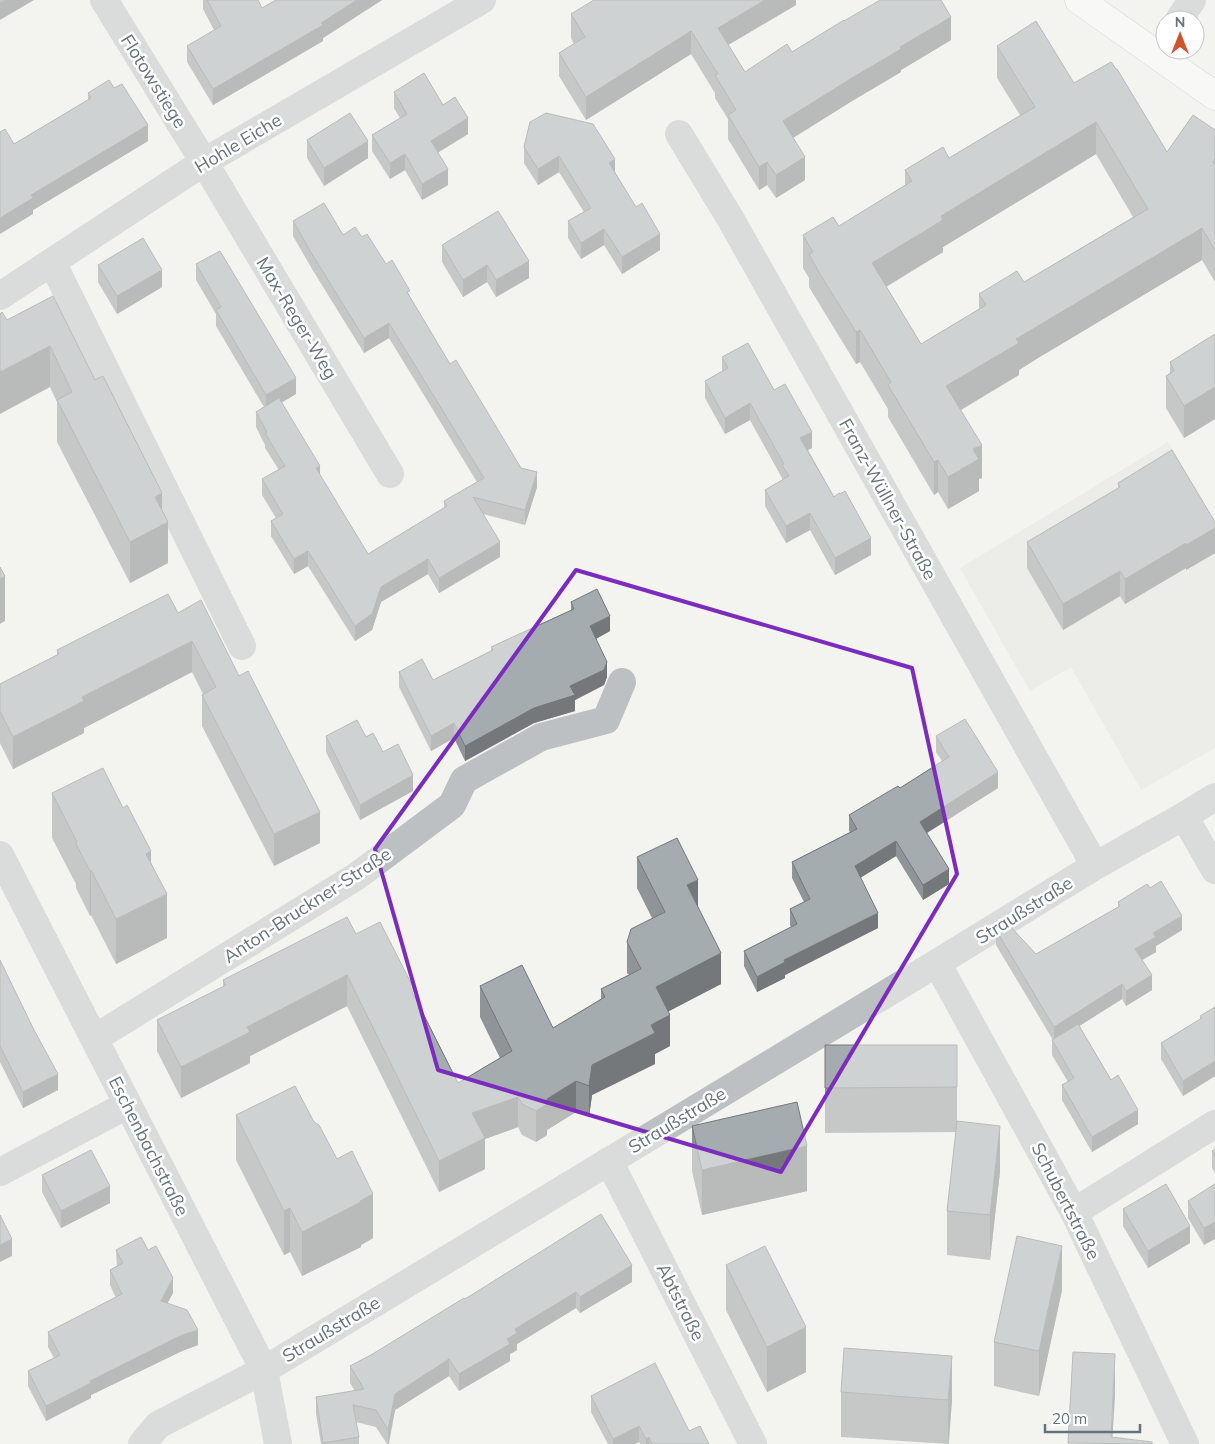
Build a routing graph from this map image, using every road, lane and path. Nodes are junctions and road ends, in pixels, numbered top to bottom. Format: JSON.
{"nodes":[{"id":1,"x":104,"y":0,"type":"edge"},
{"id":2,"x":482,"y":0,"type":"edge"},
{"id":3,"x":1079,"y":0,"type":"edge"},
{"id":4,"x":1155,"y":44,"type":"edge"},
{"id":5,"x":1175,"y":60,"type":"edge"},
{"id":6,"x":1215,"y":96,"type":"edge"},
{"id":7,"x":679,"y":134,"type":"dead end"},
{"id":8,"x":204,"y":162,"type":"junction"},
{"id":9,"x":52,"y":262,"type":"junction"},
{"id":10,"x":0,"y":296,"type":"edge"},
{"id":11,"x":390,"y":474,"type":"dead end"},
{"id":12,"x":242,"y":646,"type":"dead end"},
{"id":13,"x":622,"y":682,"type":"dead end"},
{"id":14,"x":1215,"y":797,"type":"edge"},
{"id":15,"x":1184,"y":816,"type":"junction"},
{"id":16,"x":0,"y":855,"type":"edge"},
{"id":17,"x":1095,"y":866,"type":"junction"},
{"id":18,"x":1215,"y":870,"type":"edge"},
{"id":19,"x":937,"y":963,"type":"junction"},
{"id":20,"x":95,"y":1038,"type":"junction"},
{"id":21,"x":127,"y":1104,"type":"junction"},
{"id":22,"x":1215,"y":1124,"type":"edge"},
{"id":23,"x":609,"y":1161,"type":"junction"},
{"id":24,"x":0,"y":1172,"type":"edge"},
{"id":25,"x":1074,"y":1212,"type":"junction"},
{"id":26,"x":264,"y":1370,"type":"junction"},
{"id":27,"x":142,"y":1444,"type":"edge"},
{"id":28,"x":278,"y":1444,"type":"edge"},
{"id":29,"x":754,"y":1444,"type":"edge"},
{"id":30,"x":1185,"y":1444,"type":"edge"}],
"edges":[{"from":1,"to":8,"type":"street","name":"Flotowstiege"},
{"from":2,"to":8,"type":"street","name":"Hohle Eiche"},
{"from":3,"to":4,"type":"main road"},
{"from":5,"to":6,"type":"main road"},
{"from":7,"to":17,"type":"street","name":"Franz-Wüllner-Straße"},
{"from":8,"to":9,"type":"street","name":"Hohle Eiche"},
{"from":8,"to":11,"type":"street","name":"Max-Reger-Weg"},
{"from":9,"to":10,"type":"street","name":"Hohle Eiche"},
{"from":9,"to":12,"type":"street"},
{"from":13,"to":20,"type":"street","name":"Anton-Bruckner-Straße"},
{"from":14,"to":15,"type":"street","name":"Straußstraße"},
{"from":15,"to":17,"type":"street","name":"Straußstraße"},
{"from":15,"to":18,"type":"street"},
{"from":16,"to":20,"type":"street","name":"Eschenbachstraße"},
{"from":17,"to":19,"type":"street","name":"Straußstraße"},
{"from":19,"to":23,"type":"street","name":"Straußstraße"},
{"from":19,"to":25,"type":"street","name":"Schubertstraße"},
{"from":20,"to":21,"type":"street","name":"Eschenbachstraße"},
{"from":21,"to":24,"type":"street"},
{"from":21,"to":26,"type":"street","name":"Eschenbachstraße"},
{"from":22,"to":25,"type":"street"},
{"from":23,"to":26,"type":"street","name":"Straußstraße"},
{"from":23,"to":29,"type":"street","name":"Abtstraße"},
{"from":25,"to":30,"type":"street","name":"Schubertstraße"},
{"from":26,"to":27,"type":"street","name":"Straußstraße"},
{"from":26,"to":28,"type":"street","name":"Eschenbachstraße"}]}
